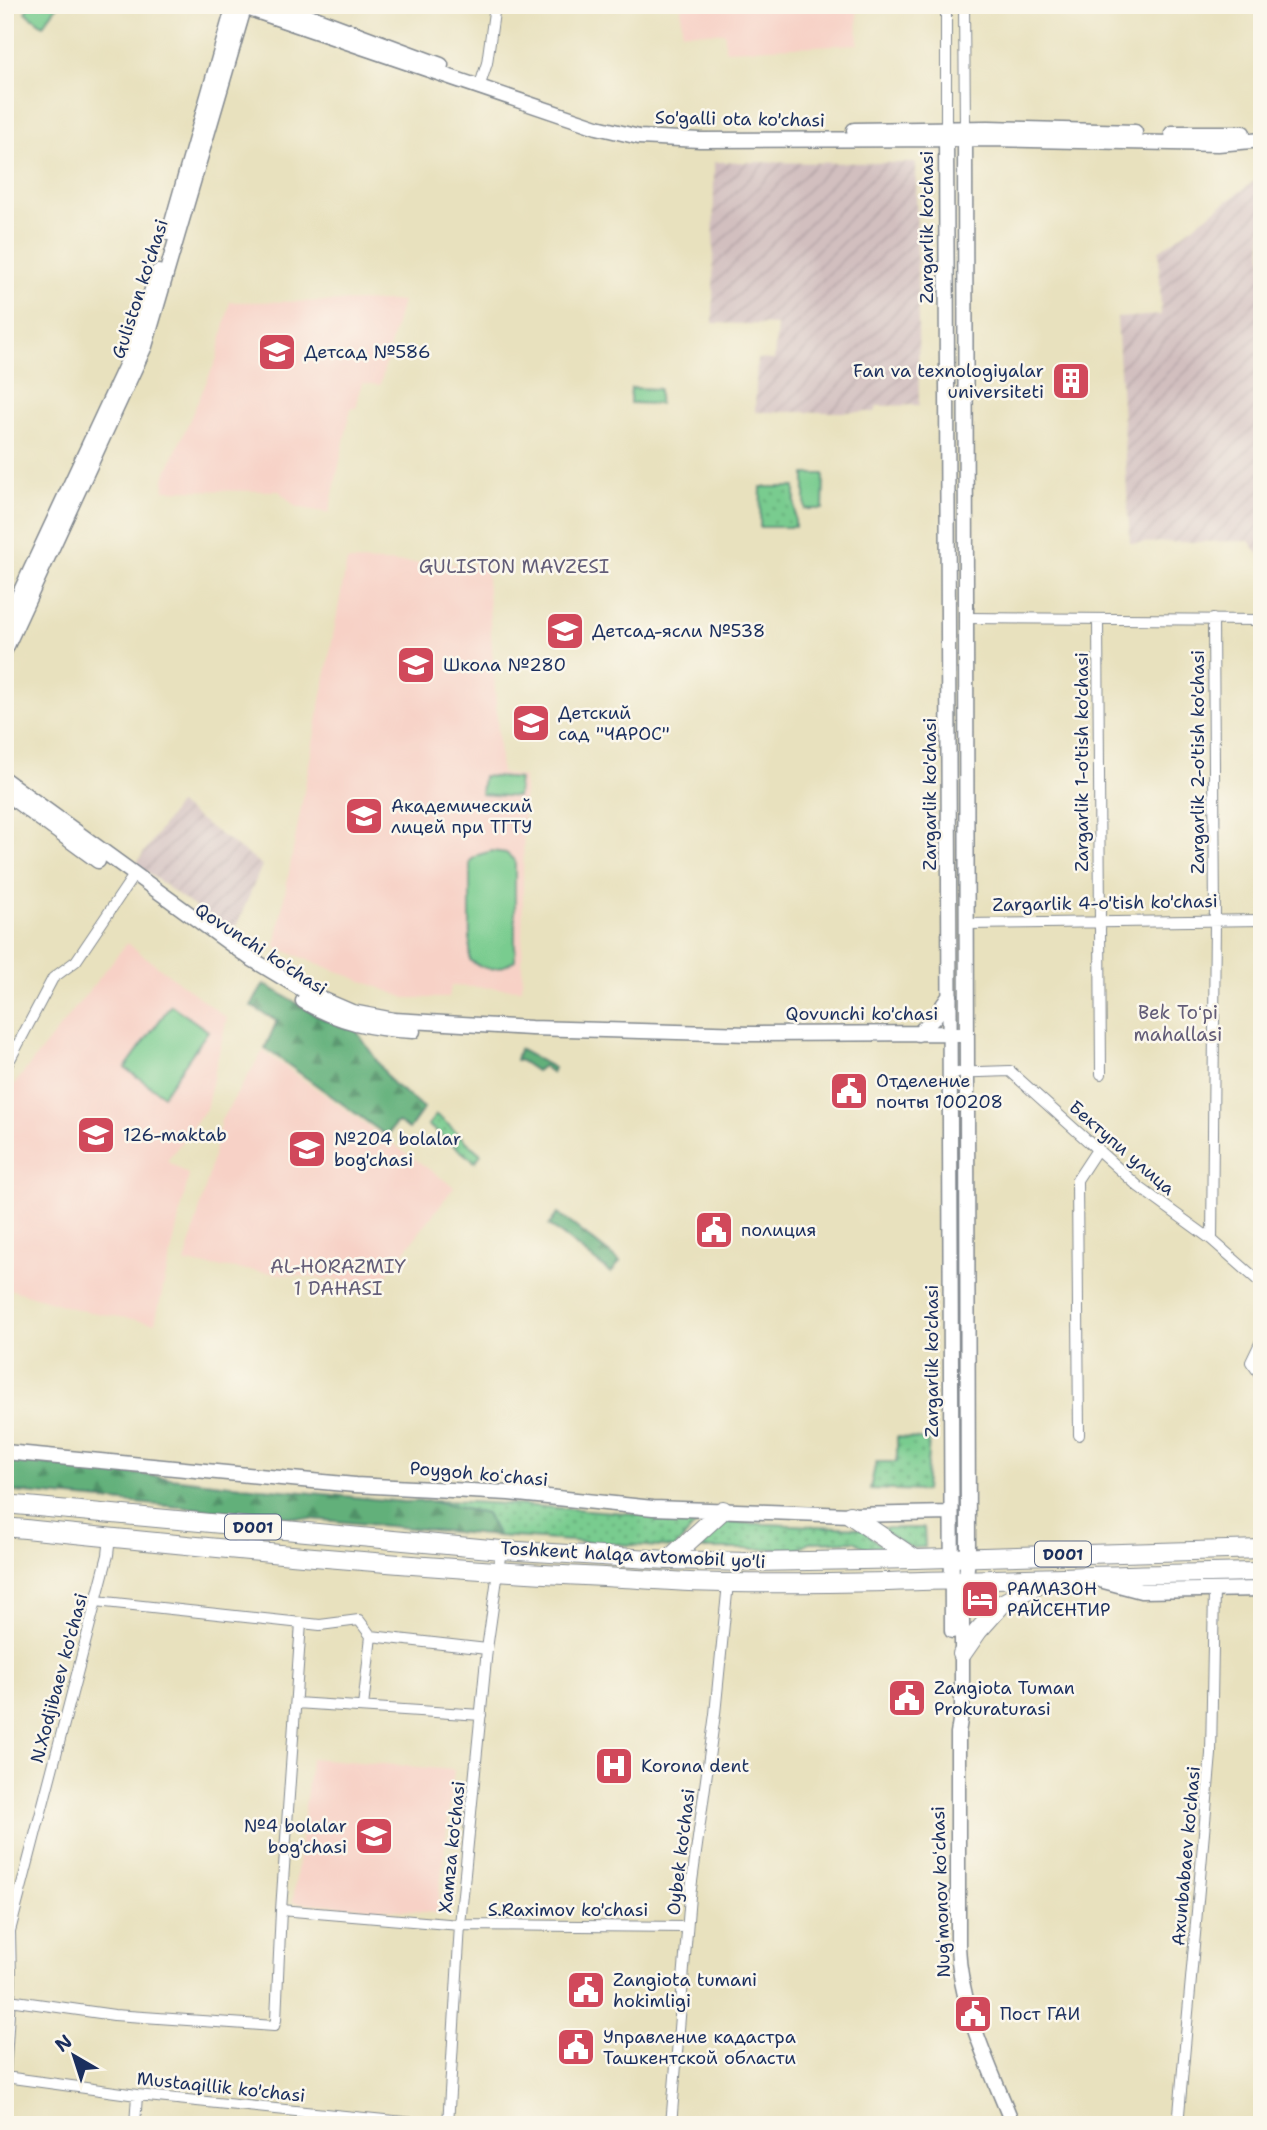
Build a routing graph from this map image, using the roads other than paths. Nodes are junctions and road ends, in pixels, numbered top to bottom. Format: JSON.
{"nodes":[{"id":1,"x":280,"y":5,"type":"edge"},
{"id":2,"x":495,"y":5,"type":"edge"},
{"id":3,"x":946,"y":5,"type":"edge"},
{"id":4,"x":964,"y":5,"type":"edge"},
{"id":5,"x":241,"y":6,"type":"edge"},
{"id":6,"x":481,"y":84,"type":"junction"},
{"id":7,"x":1262,"y":131,"type":"edge"},
{"id":8,"x":946,"y":134,"type":"junction"},
{"id":9,"x":965,"y":134,"type":"junction"},
{"id":10,"x":1262,"y":140,"type":"edge"},
{"id":11,"x":947,"y":526,"type":"junction"},
{"id":12,"x":966,"y":526,"type":"junction"},
{"id":13,"x":948,"y":618,"type":"junction"},
{"id":14,"x":966,"y":618,"type":"junction"},
{"id":15,"x":1097,"y":619,"type":"junction"},
{"id":16,"x":1213,"y":619,"type":"junction"},
{"id":17,"x":1262,"y":620,"type":"edge"},
{"id":18,"x":5,"y":625,"type":"edge"},
{"id":19,"x":5,"y":650,"type":"edge"},
{"id":20,"x":5,"y":779,"type":"edge"},
{"id":21,"x":5,"y":793,"type":"edge"},
{"id":22,"x":132,"y":879,"type":"junction"},
{"id":23,"x":1215,"y":920,"type":"junction"},
{"id":24,"x":1262,"y":920,"type":"edge"},
{"id":25,"x":1098,"y":923,"type":"junction"},
{"id":26,"x":949,"y":924,"type":"junction"},
{"id":27,"x":967,"y":924,"type":"junction"},
{"id":28,"x":950,"y":993,"type":"junction"},
{"id":29,"x":918,"y":1034,"type":"junction"},
{"id":30,"x":950,"y":1038,"type":"junction"},
{"id":31,"x":967,"y":1038,"type":"junction"},
{"id":32,"x":5,"y":1069,"type":"edge"},
{"id":33,"x":950,"y":1073,"type":"junction"},
{"id":34,"x":967,"y":1073,"type":"junction"},
{"id":35,"x":1101,"y":1074,"type":"dead end"},
{"id":36,"x":1098,"y":1148,"type":"junction"},
{"id":37,"x":1212,"y":1240,"type":"junction"},
{"id":38,"x":1262,"y":1284,"type":"edge"},
{"id":39,"x":1262,"y":1339,"type":"edge"},
{"id":40,"x":1262,"y":1377,"type":"edge"},
{"id":41,"x":1079,"y":1435,"type":"dead end"},
{"id":42,"x":5,"y":1452,"type":"edge"},
{"id":43,"x":5,"y":1504,"type":"edge"},
{"id":44,"x":723,"y":1510,"type":"junction"},
{"id":45,"x":951,"y":1513,"type":"junction"},
{"id":46,"x":850,"y":1515,"type":"junction"},
{"id":47,"x":5,"y":1527,"type":"edge"},
{"id":48,"x":110,"y":1537,"type":"junction"},
{"id":49,"x":1262,"y":1549,"type":"edge"},
{"id":50,"x":501,"y":1550,"type":"junction"},
{"id":51,"x":1159,"y":1551,"type":"junction"},
{"id":52,"x":960,"y":1558,"type":"junction"},
{"id":53,"x":915,"y":1559,"type":"junction"},
{"id":54,"x":668,"y":1560,"type":"junction"},
{"id":55,"x":497,"y":1572,"type":"junction"},
{"id":56,"x":1262,"y":1572,"type":"edge"},
{"id":57,"x":1161,"y":1573,"type":"junction"},
{"id":58,"x":1085,"y":1575,"type":"junction"},
{"id":59,"x":1051,"y":1577,"type":"junction"},
{"id":60,"x":958,"y":1581,"type":"junction"},
{"id":61,"x":728,"y":1583,"type":"junction"},
{"id":62,"x":1262,"y":1589,"type":"edge"},
{"id":63,"x":1214,"y":1590,"type":"junction"},
{"id":64,"x":96,"y":1601,"type":"junction"},
{"id":65,"x":301,"y":1623,"type":"junction"},
{"id":66,"x":371,"y":1636,"type":"junction"},
{"id":67,"x":487,"y":1649,"type":"junction"},
{"id":68,"x":962,"y":1654,"type":"junction"},
{"id":69,"x":296,"y":1703,"type":"junction"},
{"id":70,"x":363,"y":1707,"type":"junction"},
{"id":71,"x":481,"y":1714,"type":"junction"},
{"id":72,"x":958,"y":1733,"type":"junction"},
{"id":73,"x":281,"y":1910,"type":"junction"},
{"id":74,"x":460,"y":1925,"type":"junction"},
{"id":75,"x":687,"y":1927,"type":"junction"},
{"id":76,"x":7,"y":1931,"type":"edge"},
{"id":77,"x":9,"y":2000,"type":"junction"},
{"id":78,"x":5,"y":2076,"type":"edge"},
{"id":79,"x":137,"y":2095,"type":"junction"},
{"id":80,"x":135,"y":2125,"type":"edge"},
{"id":81,"x":434,"y":2125,"type":"edge"},
{"id":82,"x":448,"y":2125,"type":"edge"},
{"id":83,"x":671,"y":2125,"type":"edge"},
{"id":84,"x":1013,"y":2125,"type":"edge"},
{"id":85,"x":1178,"y":2125,"type":"edge"}],
"edges":[{"from":1,"to":6,"type":"main road","name":"So'galli ota ko'chasi"},
{"from":2,"to":6,"type":"street"},
{"from":3,"to":8,"type":"street","name":"Zargarlik ko'chasi"},
{"from":4,"to":9,"type":"street","name":"Zargarlik ko'chasi"},
{"from":5,"to":6,"type":"main road","name":"So'galli ota ko'chasi"},
{"from":5,"to":18,"type":"main road","name":"Guliston ko'chasi"},
{"from":5,"to":19,"type":"main road","name":"Guliston ko'chasi"},
{"from":6,"to":8,"type":"main road","name":"So'galli ota ko'chasi"},
{"from":7,"to":9,"type":"main road","name":"So'galli ota ko'chasi"},
{"from":8,"to":9,"type":"main road","name":"So'galli ota ko'chasi"},
{"from":8,"to":11,"type":"main road","name":"Zargarlik ko'chasi"},
{"from":9,"to":10,"type":"main road","name":"So'galli ota ko'chasi"},
{"from":9,"to":12,"type":"main road","name":"Zargarlik ko'chasi"},
{"from":11,"to":12,"type":"main road"},
{"from":11,"to":13,"type":"main road","name":"Zargarlik ko'chasi"},
{"from":12,"to":14,"type":"main road","name":"Zargarlik ko'chasi"},
{"from":13,"to":14,"type":"main road"},
{"from":13,"to":26,"type":"main road","name":"Zargarlik ko'chasi"},
{"from":14,"to":15,"type":"street"},
{"from":14,"to":27,"type":"main road","name":"Zargarlik ko'chasi"},
{"from":15,"to":16,"type":"street"},
{"from":15,"to":25,"type":"street","name":"Zargarlik 1-o'tish ko'chasi"},
{"from":16,"to":17,"type":"street"},
{"from":16,"to":23,"type":"street","name":"Zargarlik 2-o'tish ko'chasi"},
{"from":20,"to":22,"type":"main road","name":"Qovunchi ko'chasi"},
{"from":21,"to":22,"type":"main road","name":"Qovunchi ko'chasi"},
{"from":22,"to":29,"type":"main road","name":"Qovunchi ko'chasi"},
{"from":22,"to":30,"type":"main road","name":"Qovunchi ko'chasi"},
{"from":22,"to":32,"type":"street"},
{"from":23,"to":24,"type":"street","name":"Zargarlik 4-o'tish ko'chasi"},
{"from":23,"to":25,"type":"street","name":"Zargarlik 4-o'tish ko'chasi"},
{"from":23,"to":37,"type":"street","name":"Zargarlik 2-o'tish ko'chasi"},
{"from":25,"to":27,"type":"street","name":"Zargarlik 4-o'tish ko'chasi"},
{"from":25,"to":35,"type":"street","name":"Zargarlik 1-o'tish ko'chasi"},
{"from":26,"to":27,"type":"main road","name":"Zargarlik 4-o'tish ko'chasi"},
{"from":26,"to":28,"type":"main road","name":"Zargarlik ko'chasi"},
{"from":27,"to":31,"type":"main road","name":"Zargarlik ko'chasi"},
{"from":28,"to":29,"type":"main road"},
{"from":28,"to":30,"type":"main road","name":"Zargarlik ko'chasi"},
{"from":29,"to":30,"type":"main road","name":"Qovunchi ko'chasi"},
{"from":30,"to":31,"type":"main road","name":"Qovunchi ko'chasi"},
{"from":30,"to":33,"type":"main road","name":"Zargarlik ko'chasi"},
{"from":31,"to":34,"type":"main road","name":"Zargarlik ko'chasi"},
{"from":33,"to":34,"type":"street","name":"Бектупи улица"},
{"from":33,"to":45,"type":"main road","name":"Zargarlik ko'chasi"},
{"from":34,"to":36,"type":"street","name":"Бектупи улица"},
{"from":34,"to":52,"type":"main road","name":"Zargarlik ko'chasi"},
{"from":36,"to":37,"type":"street","name":"Бектупи улица"},
{"from":36,"to":41,"type":"street"},
{"from":37,"to":38,"type":"street","name":"Бектупи улица"},
{"from":39,"to":40,"type":"street"},
{"from":42,"to":44,"type":"main road","name":"Poygoh koʻchasi"},
{"from":43,"to":50,"type":"highway","name":"Toshkent halqa avtomobil yo'li","number":"D001"},
{"from":44,"to":46,"type":"main road","name":"Poygoh koʻchasi"},
{"from":44,"to":54,"type":"highway"},
{"from":45,"to":46,"type":"main road","name":"Poygoh koʻchasi"},
{"from":45,"to":52,"type":"main road","name":"Zargarlik ko'chasi"},
{"from":46,"to":53,"type":"highway"},
{"from":47,"to":48,"type":"highway","name":"Toshkent halqa avtomobil yo'li","number":"D001"},
{"from":48,"to":55,"type":"highway","name":"Toshkent halqa avtomobil yo'li","number":"D001"},
{"from":48,"to":64,"type":"street","name":"N.Xodjibaev ko'chasi"},
{"from":49,"to":51,"type":"highway","name":"Toshkent halqa avtomobil yo'li","number":"D001"},
{"from":50,"to":54,"type":"highway","name":"Toshkent halqa avtomobil yo'li","number":"D001"},
{"from":50,"to":55,"type":"street","name":"Xamza ko'chasi"},
{"from":51,"to":52,"type":"highway","name":"Toshkent halqa avtomobil yo'li","number":"D001"},
{"from":51,"to":57,"type":"highway"},
{"from":52,"to":53,"type":"highway","name":"Toshkent halqa avtomobil yo'li","number":"D001"},
{"from":52,"to":60,"type":"main road","name":"Zargarlik ko'chasi"},
{"from":53,"to":54,"type":"highway","name":"Toshkent halqa avtomobil yo'li","number":"D001"},
{"from":55,"to":61,"type":"highway","name":"Toshkent halqa avtomobil yo'li","number":"D001"},
{"from":55,"to":67,"type":"street","name":"Xamza ko'chasi"},
{"from":56,"to":57,"type":"highway","name":"Toshkent halqa avtomobil yo'li","number":"D001"},
{"from":57,"to":58,"type":"highway","name":"Toshkent halqa avtomobil yo'li","number":"D001"},
{"from":58,"to":59,"type":"highway","name":"Toshkent halqa avtomobil yo'li","number":"D001"},
{"from":58,"to":63,"type":"main road"},
{"from":59,"to":60,"type":"highway","name":"Toshkent halqa avtomobil yo'li","number":"D001"},
{"from":59,"to":68,"type":"highway"},
{"from":60,"to":61,"type":"highway","name":"Toshkent halqa avtomobil yo'li","number":"D001"},
{"from":60,"to":68,"type":"main road","name":"Nugʻmonov koʻchasi"},
{"from":60,"to":72,"type":"main road","name":"Nugʻmonov koʻchasi"},
{"from":61,"to":75,"type":"street","name":"Oybek ko'chasi"},
{"from":62,"to":63,"type":"main road"},
{"from":63,"to":85,"type":"street","name":"Axunbabaev ko'chasi"},
{"from":64,"to":65,"type":"street"},
{"from":64,"to":76,"type":"street","name":"N.Xodjibaev ko'chasi"},
{"from":65,"to":66,"type":"street"},
{"from":65,"to":69,"type":"street"},
{"from":66,"to":67,"type":"street"},
{"from":66,"to":70,"type":"street"},
{"from":67,"to":71,"type":"street","name":"Xamza ko'chasi"},
{"from":68,"to":72,"type":"main road","name":"Nugʻmonov koʻchasi"},
{"from":69,"to":70,"type":"street"},
{"from":69,"to":73,"type":"street"},
{"from":70,"to":71,"type":"street"},
{"from":71,"to":74,"type":"street","name":"Xamza ko'chasi"},
{"from":72,"to":84,"type":"main road","name":"Nugʻmonov koʻchasi"},
{"from":73,"to":74,"type":"street","name":"S.Raximov ko'chasi"},
{"from":73,"to":77,"type":"street"},
{"from":74,"to":75,"type":"street","name":"S.Raximov ko'chasi"},
{"from":74,"to":82,"type":"street","name":"Xamza ko'chasi"},
{"from":75,"to":83,"type":"street","name":"Oybek ko'chasi"},
{"from":76,"to":77,"type":"street","name":"N.Xodjibaev ko'chasi"},
{"from":77,"to":78,"type":"street","name":"N.Xodjibaev ko'chasi"},
{"from":78,"to":79,"type":"street","name":"Mustaqillik ko'chasi"},
{"from":79,"to":80,"type":"street"},
{"from":79,"to":81,"type":"street","name":"Mustaqillik ko'chasi"}]}
